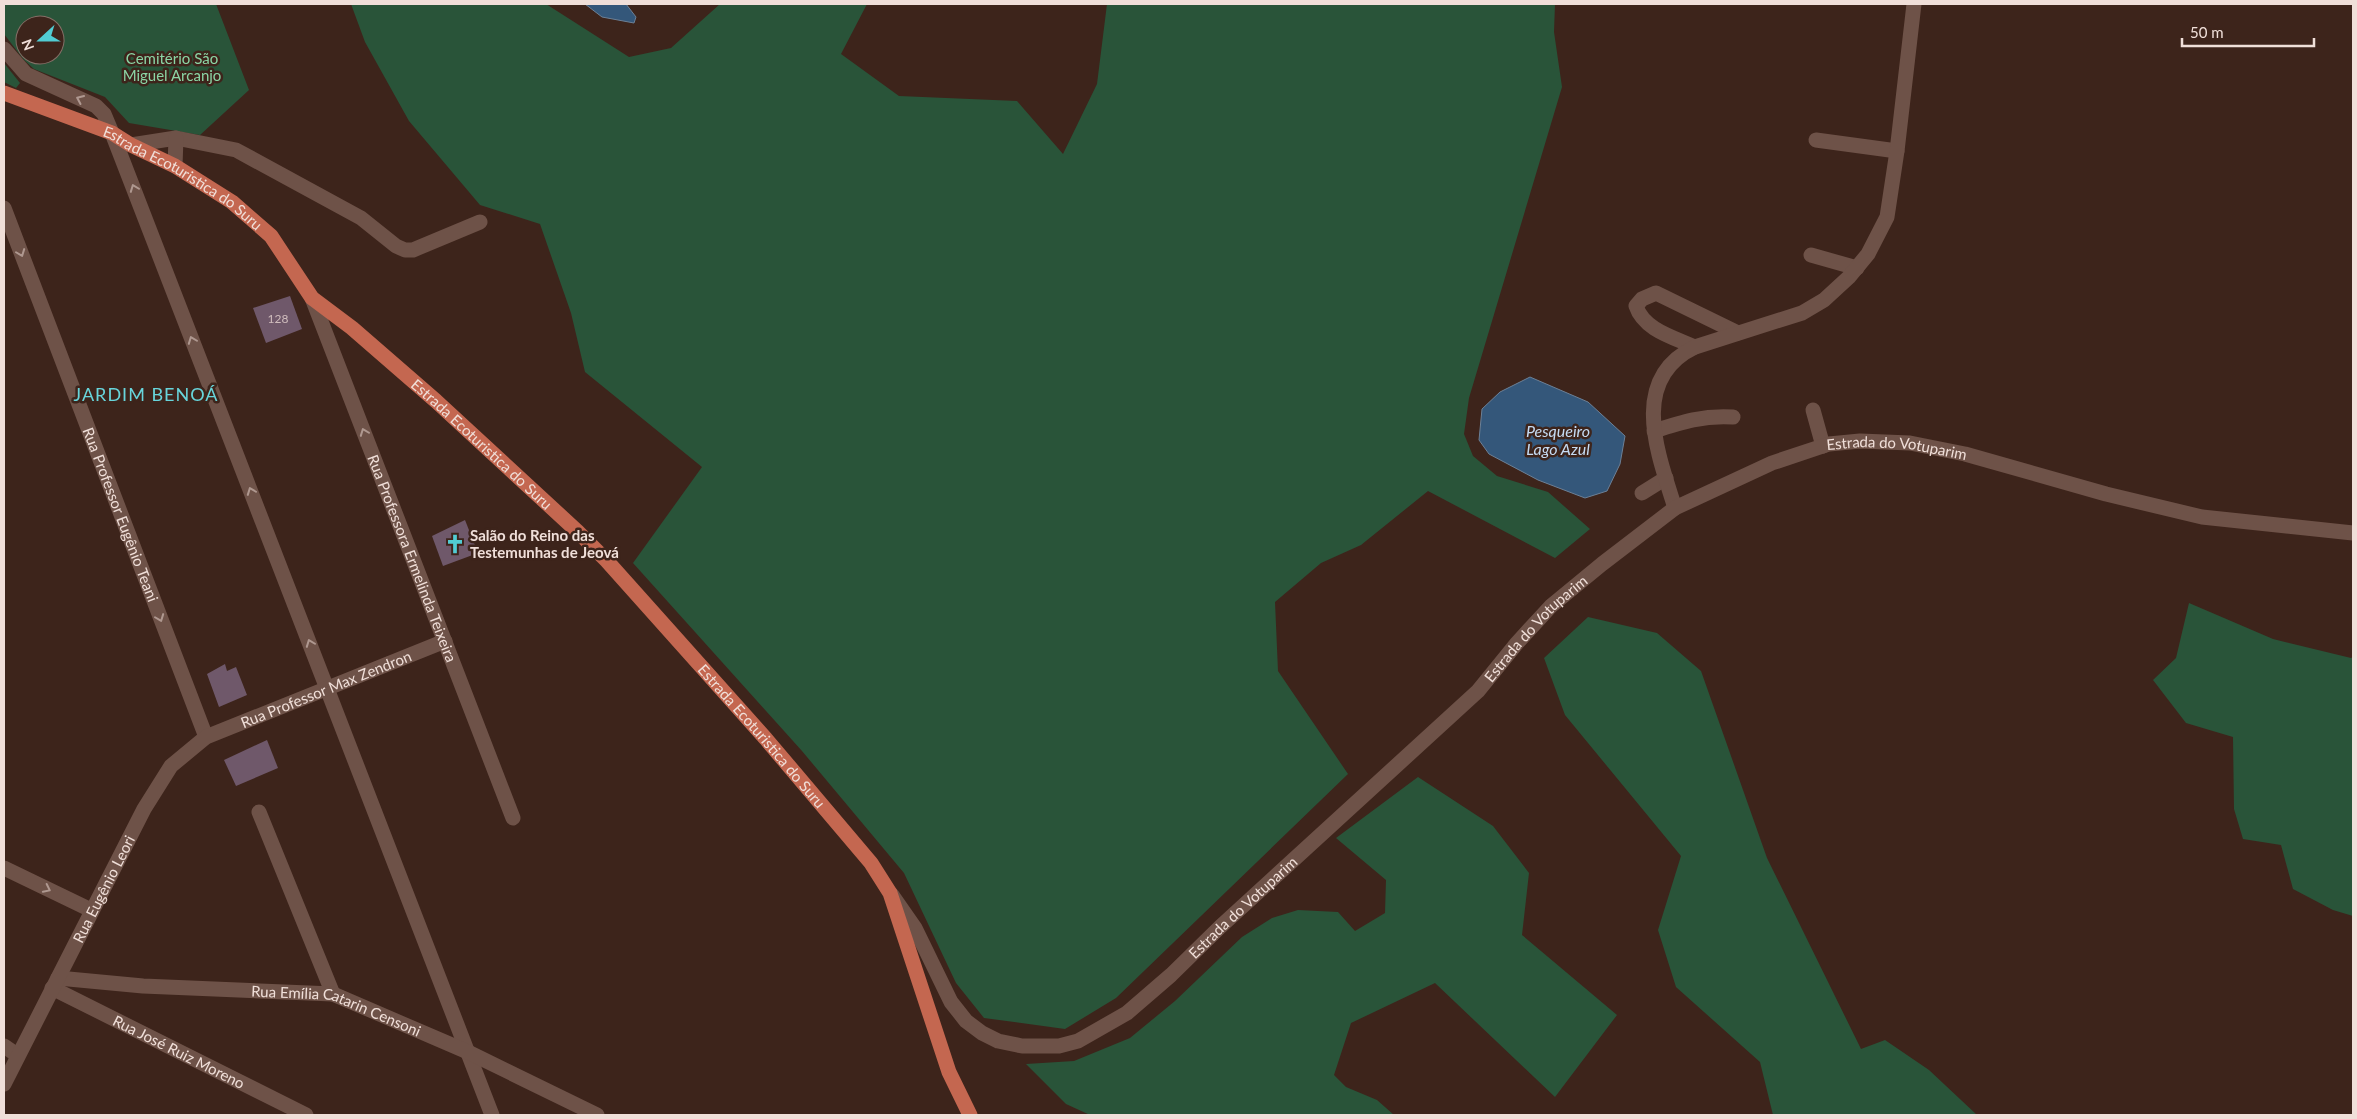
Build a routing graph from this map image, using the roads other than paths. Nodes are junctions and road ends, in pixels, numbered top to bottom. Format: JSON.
{"nodes":[{"id":1,"x":1914,"y":4,"type":"edge"},
{"id":2,"x":4,"y":49,"type":"edge"},
{"id":3,"x":4,"y":93,"type":"edge"},
{"id":4,"x":112,"y":133,"type":"junction"},
{"id":5,"x":176,"y":138,"type":"junction"},
{"id":6,"x":1816,"y":140,"type":"dead end"},
{"id":7,"x":131,"y":144,"type":"junction"},
{"id":8,"x":1897,"y":151,"type":"junction"},
{"id":9,"x":175,"y":166,"type":"junction"},
{"id":10,"x":4,"y":208,"type":"edge"},
{"id":11,"x":480,"y":222,"type":"dead end"},
{"id":12,"x":1811,"y":255,"type":"dead end"},
{"id":13,"x":1856,"y":268,"type":"junction"},
{"id":14,"x":312,"y":298,"type":"junction"},
{"id":15,"x":1738,"y":333,"type":"junction"},
{"id":16,"x":1695,"y":347,"type":"junction"},
{"id":17,"x":1813,"y":410,"type":"dead end"},
{"id":18,"x":1733,"y":417,"type":"dead end"},
{"id":19,"x":1654,"y":431,"type":"junction"},
{"id":20,"x":1823,"y":446,"type":"junction"},
{"id":21,"x":1666,"y":478,"type":"junction"},
{"id":22,"x":1642,"y":493,"type":"dead end"},
{"id":23,"x":1675,"y":508,"type":"junction"},
{"id":24,"x":2353,"y":534,"type":"edge"},
{"id":25,"x":445,"y":641,"type":"junction"},
{"id":26,"x":327,"y":688,"type":"junction"},
{"id":27,"x":206,"y":737,"type":"junction"},
{"id":28,"x":259,"y":812,"type":"dead end"},
{"id":29,"x":513,"y":818,"type":"dead end"},
{"id":30,"x":4,"y":868,"type":"edge"},
{"id":31,"x":890,"y":893,"type":"junction"},
{"id":32,"x":91,"y":910,"type":"junction"},
{"id":33,"x":55,"y":983,"type":"junction"},
{"id":34,"x":333,"y":994,"type":"junction"},
{"id":35,"x":4,"y":1046,"type":"edge"},
{"id":36,"x":468,"y":1052,"type":"junction"},
{"id":37,"x":17,"y":1055,"type":"junction"},
{"id":38,"x":4,"y":1084,"type":"edge"},
{"id":39,"x":306,"y":1115,"type":"edge"},
{"id":40,"x":492,"y":1115,"type":"edge"},
{"id":41,"x":597,"y":1115,"type":"edge"},
{"id":42,"x":970,"y":1115,"type":"edge"}],
"edges":[{"from":1,"to":8,"type":"street"},
{"from":4,"to":2,"type":"street","one_way":true},
{"from":3,"to":4,"type":"main road","name":"Estrada Ecoturistica do Suru"},
{"from":4,"to":7,"type":"main road","name":"Estrada Ecoturistica do Suru"},
{"from":26,"to":4,"type":"street","one_way":true},
{"from":5,"to":7,"type":"street"},
{"from":5,"to":9,"type":"street"},
{"from":5,"to":11,"type":"street"},
{"from":6,"to":8,"type":"street"},
{"from":7,"to":9,"type":"main road","name":"Estrada Ecoturistica do Suru"},
{"from":8,"to":13,"type":"street"},
{"from":9,"to":14,"type":"main road","name":"Estrada Ecoturistica do Suru"},
{"from":10,"to":27,"type":"street","name":"Rua Professor Eugênio Teani","one_way":true},
{"from":12,"to":13,"type":"street"},
{"from":13,"to":15,"type":"street"},
{"from":25,"to":14,"type":"street","name":"Rua Professora Ermelinda Teixeira","one_way":true},
{"from":14,"to":31,"type":"main road","name":"Estrada Ecoturistica do Suru"},
{"from":15,"to":16,"type":"street"},
{"from":15,"to":16,"type":"street"},
{"from":16,"to":19,"type":"street"},
{"from":17,"to":20,"type":"street"},
{"from":18,"to":19,"type":"street"},
{"from":19,"to":21,"type":"street"},
{"from":20,"to":23,"type":"street","name":"Estrada do Votuparim"},
{"from":20,"to":24,"type":"street","name":"Estrada do Votuparim"},
{"from":21,"to":22,"type":"street"},
{"from":21,"to":23,"type":"street"},
{"from":23,"to":31,"type":"street","name":"Estrada do Votuparim"},
{"from":25,"to":26,"type":"street","name":"Rua Professor Max Zendron"},
{"from":25,"to":29,"type":"street","name":"Rua Professora Ermelinda Teixeira"},
{"from":26,"to":27,"type":"street","name":"Rua Professor Max Zendron"},
{"from":26,"to":36,"type":"street"},
{"from":27,"to":32,"type":"street","name":"Rua Eugênio Leori"},
{"from":28,"to":34,"type":"street"},
{"from":30,"to":32,"type":"street","one_way":true},
{"from":31,"to":42,"type":"main road","name":"Estrada Ecoturistica do Suru"},
{"from":32,"to":33,"type":"street","name":"Rua Eugênio Leori"},
{"from":33,"to":34,"type":"street","name":"Rua Emília Catarin Censoni"},
{"from":33,"to":37,"type":"street","name":"Rua Eugênio Leori"},
{"from":33,"to":39,"type":"street","name":"Rua José Ruiz Moreno"},
{"from":34,"to":36,"type":"street","name":"Rua Emília Catarin Censoni"},
{"from":35,"to":37,"type":"street"},
{"from":36,"to":40,"type":"street"},
{"from":36,"to":41,"type":"street","name":"Rua Emília Catarin Censoni"},
{"from":37,"to":38,"type":"street","name":"Rua Eugênio Leori"}]}
